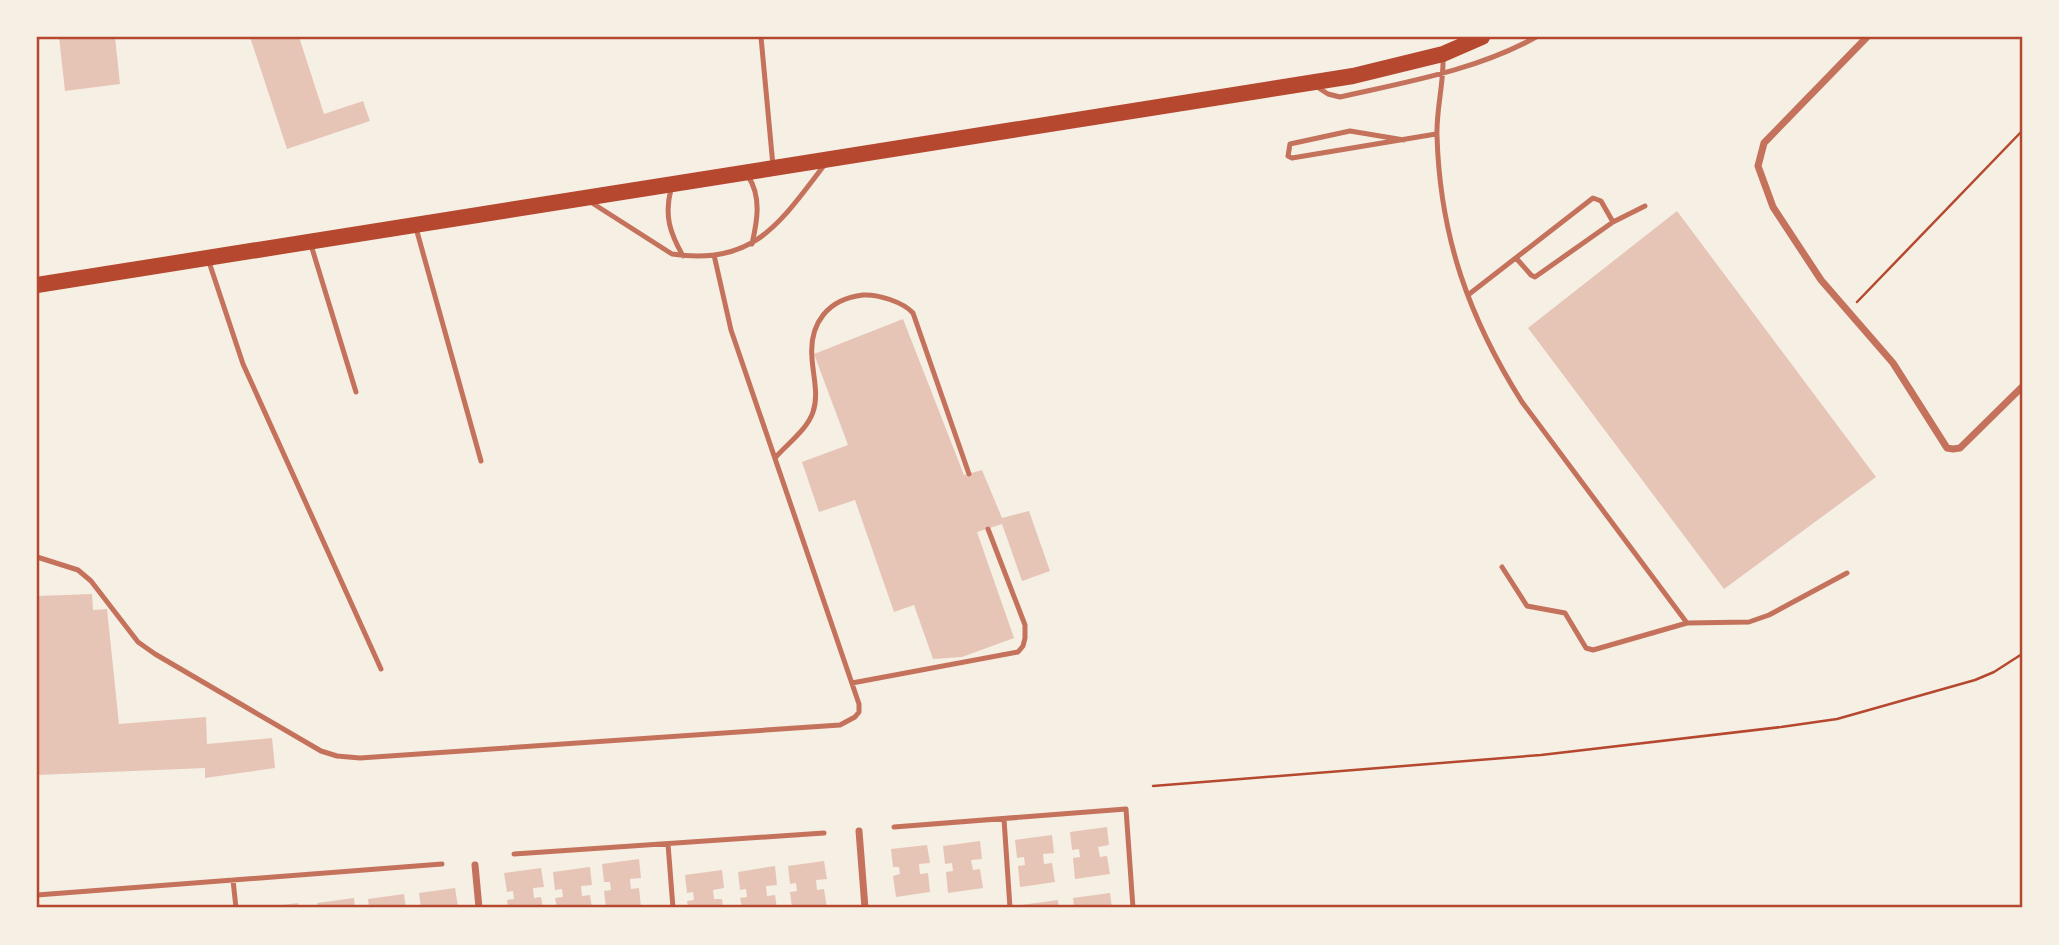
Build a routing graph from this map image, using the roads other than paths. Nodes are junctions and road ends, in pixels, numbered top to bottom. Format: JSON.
{"nodes":[{"id":1,"x":761,"y":37,"type":"edge"},
{"id":2,"x":1482,"y":37,"type":"edge"},
{"id":3,"x":1536,"y":37,"type":"edge"},
{"id":4,"x":1867,"y":37,"type":"edge"},
{"id":5,"x":1443,"y":54,"type":"junction"},
{"id":6,"x":1443,"y":72,"type":"junction"},
{"id":7,"x":1312,"y":82,"type":"junction"},
{"id":8,"x":1436,"y":134,"type":"junction"},
{"id":9,"x":1404,"y":141,"type":"junction"},
{"id":10,"x":828,"y":161,"type":"junction"},
{"id":11,"x":773,"y":169,"type":"junction"},
{"id":12,"x":746,"y":173,"type":"junction"},
{"id":13,"x":671,"y":186,"type":"junction"},
{"id":14,"x":587,"y":199,"type":"junction"},
{"id":15,"x":1646,"y":206,"type":"dead end"},
{"id":16,"x":1613,"y":222,"type":"junction"},
{"id":17,"x":415,"y":225,"type":"junction"},
{"id":18,"x":310,"y":242,"type":"junction"},
{"id":19,"x":752,"y":244,"type":"junction"},
{"id":20,"x":714,"y":255,"type":"junction"},
{"id":21,"x":683,"y":256,"type":"junction"},
{"id":22,"x":1517,"y":258,"type":"junction"},
{"id":23,"x":208,"y":259,"type":"junction"},
{"id":24,"x":37,"y":285,"type":"edge"},
{"id":25,"x":1468,"y":295,"type":"junction"},
{"id":26,"x":2022,"y":387,"type":"edge"},
{"id":27,"x":356,"y":392,"type":"dead end"},
{"id":28,"x":775,"y":458,"type":"junction"},
{"id":29,"x":481,"y":461,"type":"dead end"},
{"id":30,"x":969,"y":474,"type":"dead end"},
{"id":31,"x":988,"y":529,"type":"dead end"},
{"id":32,"x":37,"y":557,"type":"edge"},
{"id":33,"x":1502,"y":567,"type":"dead end"},
{"id":34,"x":1847,"y":573,"type":"dead end"},
{"id":35,"x":1687,"y":623,"type":"junction"},
{"id":36,"x":381,"y":669,"type":"dead end"},
{"id":37,"x":852,"y":683,"type":"junction"},
{"id":38,"x":1004,"y":819,"type":"junction"},
{"id":39,"x":894,"y":827,"type":"dead end"},
{"id":40,"x":859,"y":831,"type":"dead end"},
{"id":41,"x":824,"y":834,"type":"dead end"},
{"id":42,"x":668,"y":844,"type":"junction"},
{"id":43,"x":514,"y":854,"type":"dead end"},
{"id":44,"x":442,"y":864,"type":"dead end"},
{"id":45,"x":475,"y":864,"type":"dead end"},
{"id":46,"x":233,"y":880,"type":"junction"},
{"id":47,"x":37,"y":895,"type":"edge"},
{"id":48,"x":236,"y":908,"type":"edge"},
{"id":49,"x":479,"y":908,"type":"edge"},
{"id":50,"x":673,"y":908,"type":"edge"},
{"id":51,"x":865,"y":908,"type":"edge"},
{"id":52,"x":1010,"y":908,"type":"edge"},
{"id":53,"x":1133,"y":908,"type":"edge"}],
"edges":[{"from":1,"to":11,"type":"lane"},
{"from":2,"to":5,"type":"main road"},
{"from":3,"to":6,"type":"lane"},
{"from":4,"to":26,"type":"street"},
{"from":5,"to":6,"type":"lane"},
{"from":5,"to":7,"type":"main road"},
{"from":6,"to":7,"type":"lane"},
{"from":6,"to":8,"type":"lane"},
{"from":7,"to":10,"type":"main road"},
{"from":8,"to":9,"type":"lane"},
{"from":8,"to":25,"type":"lane"},
{"from":9,"to":9,"type":"lane"},
{"from":10,"to":11,"type":"main road"},
{"from":10,"to":19,"type":"lane"},
{"from":11,"to":12,"type":"main road"},
{"from":12,"to":13,"type":"main road"},
{"from":12,"to":19,"type":"lane"},
{"from":13,"to":14,"type":"main road"},
{"from":13,"to":21,"type":"lane"},
{"from":14,"to":17,"type":"main road"},
{"from":14,"to":21,"type":"lane"},
{"from":15,"to":16,"type":"lane"},
{"from":16,"to":22,"type":"lane"},
{"from":16,"to":22,"type":"lane"},
{"from":17,"to":18,"type":"main road"},
{"from":17,"to":29,"type":"lane"},
{"from":18,"to":23,"type":"main road"},
{"from":18,"to":27,"type":"lane"},
{"from":19,"to":20,"type":"lane"},
{"from":20,"to":21,"type":"lane"},
{"from":20,"to":28,"type":"lane"},
{"from":22,"to":25,"type":"lane"},
{"from":23,"to":24,"type":"main road"},
{"from":23,"to":36,"type":"lane"},
{"from":25,"to":35,"type":"lane"},
{"from":28,"to":30,"type":"lane"},
{"from":28,"to":37,"type":"lane"},
{"from":31,"to":37,"type":"lane"},
{"from":32,"to":37,"type":"lane"},
{"from":33,"to":35,"type":"lane"},
{"from":34,"to":35,"type":"lane"},
{"from":38,"to":39,"type":"lane"},
{"from":38,"to":52,"type":"lane"},
{"from":38,"to":53,"type":"lane"},
{"from":40,"to":51,"type":"street"},
{"from":41,"to":42,"type":"lane"},
{"from":42,"to":43,"type":"lane"},
{"from":42,"to":50,"type":"lane"},
{"from":44,"to":46,"type":"lane"},
{"from":45,"to":49,"type":"street"},
{"from":46,"to":47,"type":"lane"},
{"from":46,"to":48,"type":"lane"}]}
